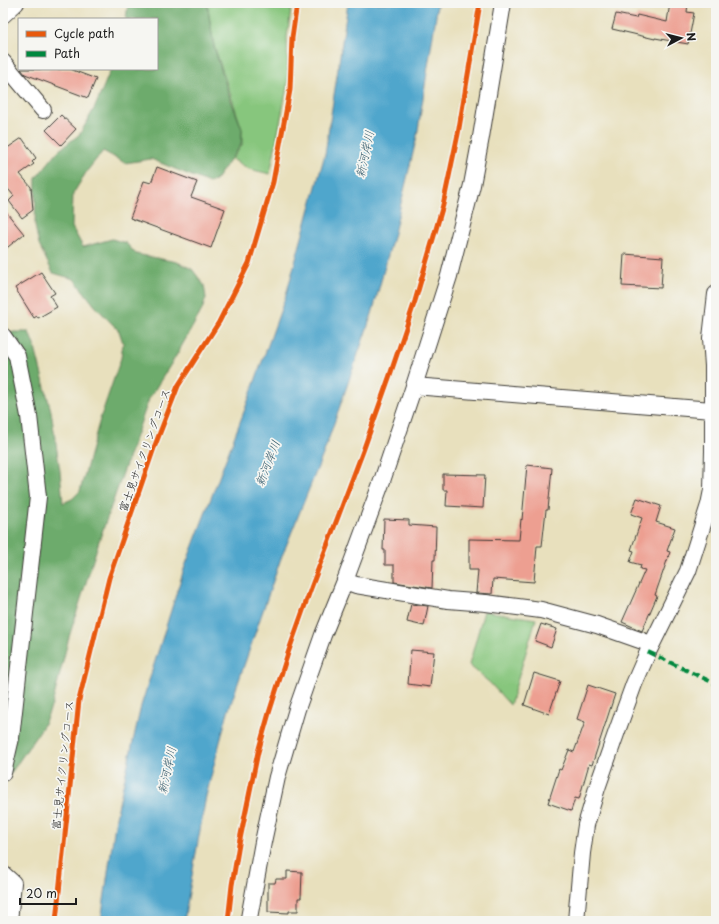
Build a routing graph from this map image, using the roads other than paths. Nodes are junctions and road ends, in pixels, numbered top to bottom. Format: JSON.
{"nodes":[{"id":1,"x":16,"y":3,"type":"edge"},
{"id":2,"x":503,"y":3,"type":"edge"},
{"id":3,"x":3,"y":15,"type":"edge"},
{"id":4,"x":3,"y":62,"type":"edge"},
{"id":5,"x":43,"y":110,"type":"dead end"},
{"id":6,"x":716,"y":294,"type":"edge"},
{"id":7,"x":3,"y":336,"type":"edge"},
{"id":8,"x":713,"y":338,"type":"edge"},
{"id":9,"x":414,"y":386,"type":"junction"},
{"id":10,"x":712,"y":410,"type":"junction"},
{"id":11,"x":345,"y":581,"type":"junction"},
{"id":12,"x":652,"y":644,"type":"junction"},
{"id":13,"x":3,"y":774,"type":"edge"},
{"id":14,"x":3,"y":874,"type":"edge"},
{"id":15,"x":249,"y":918,"type":"dead end"},
{"id":16,"x":9,"y":921,"type":"edge"},
{"id":17,"x":576,"y":921,"type":"edge"}],
"edges":[{"from":1,"to":3,"type":"street"},
{"from":2,"to":9,"type":"street"},
{"from":4,"to":5,"type":"street"},
{"from":6,"to":8,"type":"street"},
{"from":7,"to":13,"type":"street"},
{"from":8,"to":10,"type":"street"},
{"from":9,"to":10,"type":"street"},
{"from":9,"to":11,"type":"street"},
{"from":10,"to":12,"type":"street"},
{"from":11,"to":12,"type":"street"},
{"from":11,"to":15,"type":"street"},
{"from":12,"to":17,"type":"street"},
{"from":14,"to":16,"type":"street"}]}
